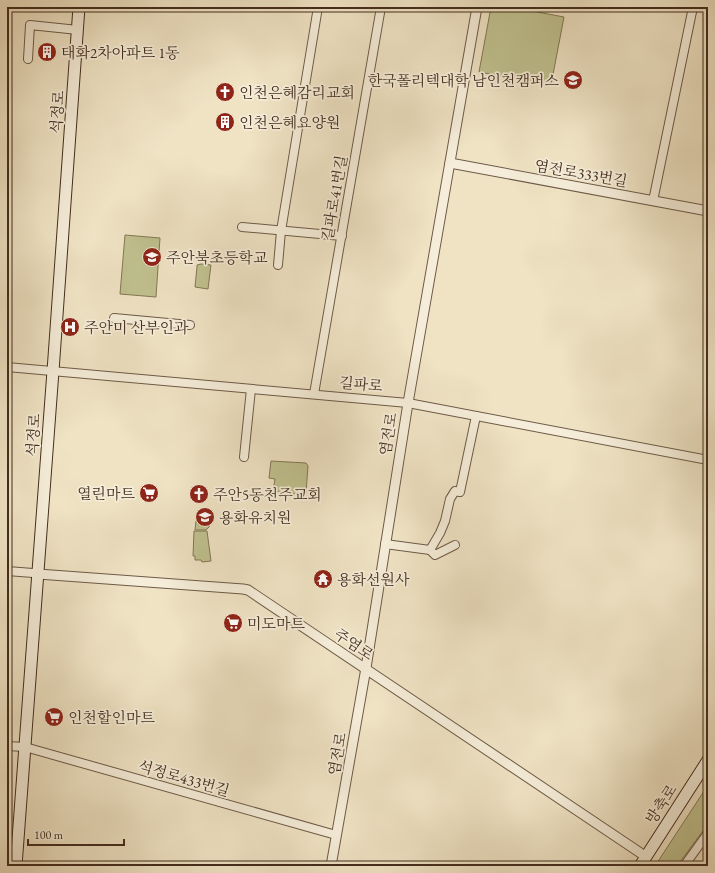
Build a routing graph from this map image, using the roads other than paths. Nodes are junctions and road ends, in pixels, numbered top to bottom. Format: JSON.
{"nodes":[{"id":1,"x":79,"y":7,"type":"edge"},
{"id":2,"x":318,"y":7,"type":"edge"},
{"id":3,"x":381,"y":7,"type":"edge"},
{"id":4,"x":476,"y":7,"type":"edge"},
{"id":5,"x":693,"y":7,"type":"edge"},
{"id":6,"x":78,"y":30,"type":"junction"},
{"id":7,"x":28,"y":59,"type":"dead end"},
{"id":8,"x":450,"y":163,"type":"junction"},
{"id":9,"x":653,"y":201,"type":"junction"},
{"id":10,"x":708,"y":211,"type":"edge"},
{"id":11,"x":242,"y":227,"type":"dead end"},
{"id":12,"x":281,"y":231,"type":"junction"},
{"id":13,"x":342,"y":236,"type":"junction"},
{"id":14,"x":278,"y":265,"type":"dead end"},
{"id":15,"x":114,"y":318,"type":"dead end"},
{"id":16,"x":190,"y":325,"type":"dead end"},
{"id":17,"x":7,"y":368,"type":"edge"},
{"id":18,"x":53,"y":372,"type":"junction"},
{"id":19,"x":250,"y":389,"type":"junction"},
{"id":20,"x":314,"y":394,"type":"junction"},
{"id":21,"x":408,"y":403,"type":"junction"},
{"id":22,"x":476,"y":416,"type":"junction"},
{"id":23,"x":244,"y":456,"type":"dead end"},
{"id":24,"x":708,"y":460,"type":"edge"},
{"id":25,"x":385,"y":544,"type":"junction"},
{"id":26,"x":455,"y":545,"type":"dead end"},
{"id":27,"x":430,"y":550,"type":"junction"},
{"id":28,"x":7,"y":571,"type":"edge"},
{"id":29,"x":38,"y":574,"type":"junction"},
{"id":30,"x":366,"y":668,"type":"junction"},
{"id":31,"x":7,"y":746,"type":"edge"},
{"id":32,"x":25,"y":747,"type":"junction"},
{"id":33,"x":708,"y":760,"type":"edge"},
{"id":34,"x":708,"y":833,"type":"edge"},
{"id":35,"x":336,"y":836,"type":"junction"},
{"id":36,"x":645,"y":856,"type":"junction"},
{"id":37,"x":16,"y":866,"type":"edge"},
{"id":38,"x":331,"y":866,"type":"edge"},
{"id":39,"x":640,"y":866,"type":"edge"},
{"id":40,"x":684,"y":866,"type":"edge"}],
"edges":[{"from":1,"to":6,"type":"main road","name":"석정로"},
{"from":2,"to":12,"type":"street"},
{"from":3,"to":13,"type":"street","name":"길파로41번길"},
{"from":4,"to":8,"type":"street","name":"염전로"},
{"from":5,"to":9,"type":"street"},
{"from":6,"to":7,"type":"street"},
{"from":6,"to":18,"type":"main road","name":"석정로"},
{"from":8,"to":9,"type":"street","name":"염전로333번길"},
{"from":8,"to":21,"type":"street","name":"염전로"},
{"from":9,"to":10,"type":"street","name":"염전로333번길"},
{"from":11,"to":12,"type":"street"},
{"from":12,"to":13,"type":"street"},
{"from":12,"to":14,"type":"street"},
{"from":13,"to":20,"type":"street","name":"길파로41번길"},
{"from":15,"to":16,"type":"street"},
{"from":17,"to":18,"type":"street","name":"길파로"},
{"from":18,"to":19,"type":"street","name":"길파로"},
{"from":18,"to":29,"type":"main road","name":"석정로"},
{"from":19,"to":20,"type":"street","name":"길파로"},
{"from":19,"to":23,"type":"street"},
{"from":20,"to":21,"type":"street","name":"길파로"},
{"from":21,"to":22,"type":"street","name":"길파로"},
{"from":21,"to":25,"type":"street","name":"염전로"},
{"from":22,"to":24,"type":"street","name":"길파로"},
{"from":22,"to":27,"type":"street"},
{"from":25,"to":27,"type":"street"},
{"from":25,"to":30,"type":"street","name":"염전로"},
{"from":26,"to":27,"type":"street"},
{"from":28,"to":29,"type":"street","name":"주염로"},
{"from":29,"to":30,"type":"street","name":"주염로"},
{"from":29,"to":32,"type":"main road","name":"석정로"},
{"from":30,"to":35,"type":"street","name":"염전로"},
{"from":30,"to":36,"type":"street","name":"주염로"},
{"from":31,"to":32,"type":"street","name":"석정로433번길"},
{"from":32,"to":35,"type":"street","name":"석정로433번길"},
{"from":32,"to":37,"type":"main road","name":"석정로"},
{"from":33,"to":36,"type":"main road","name":"방축로"},
{"from":34,"to":40,"type":"street"},
{"from":35,"to":38,"type":"street","name":"염전로"},
{"from":36,"to":39,"type":"main road","name":"방축로"}]}
